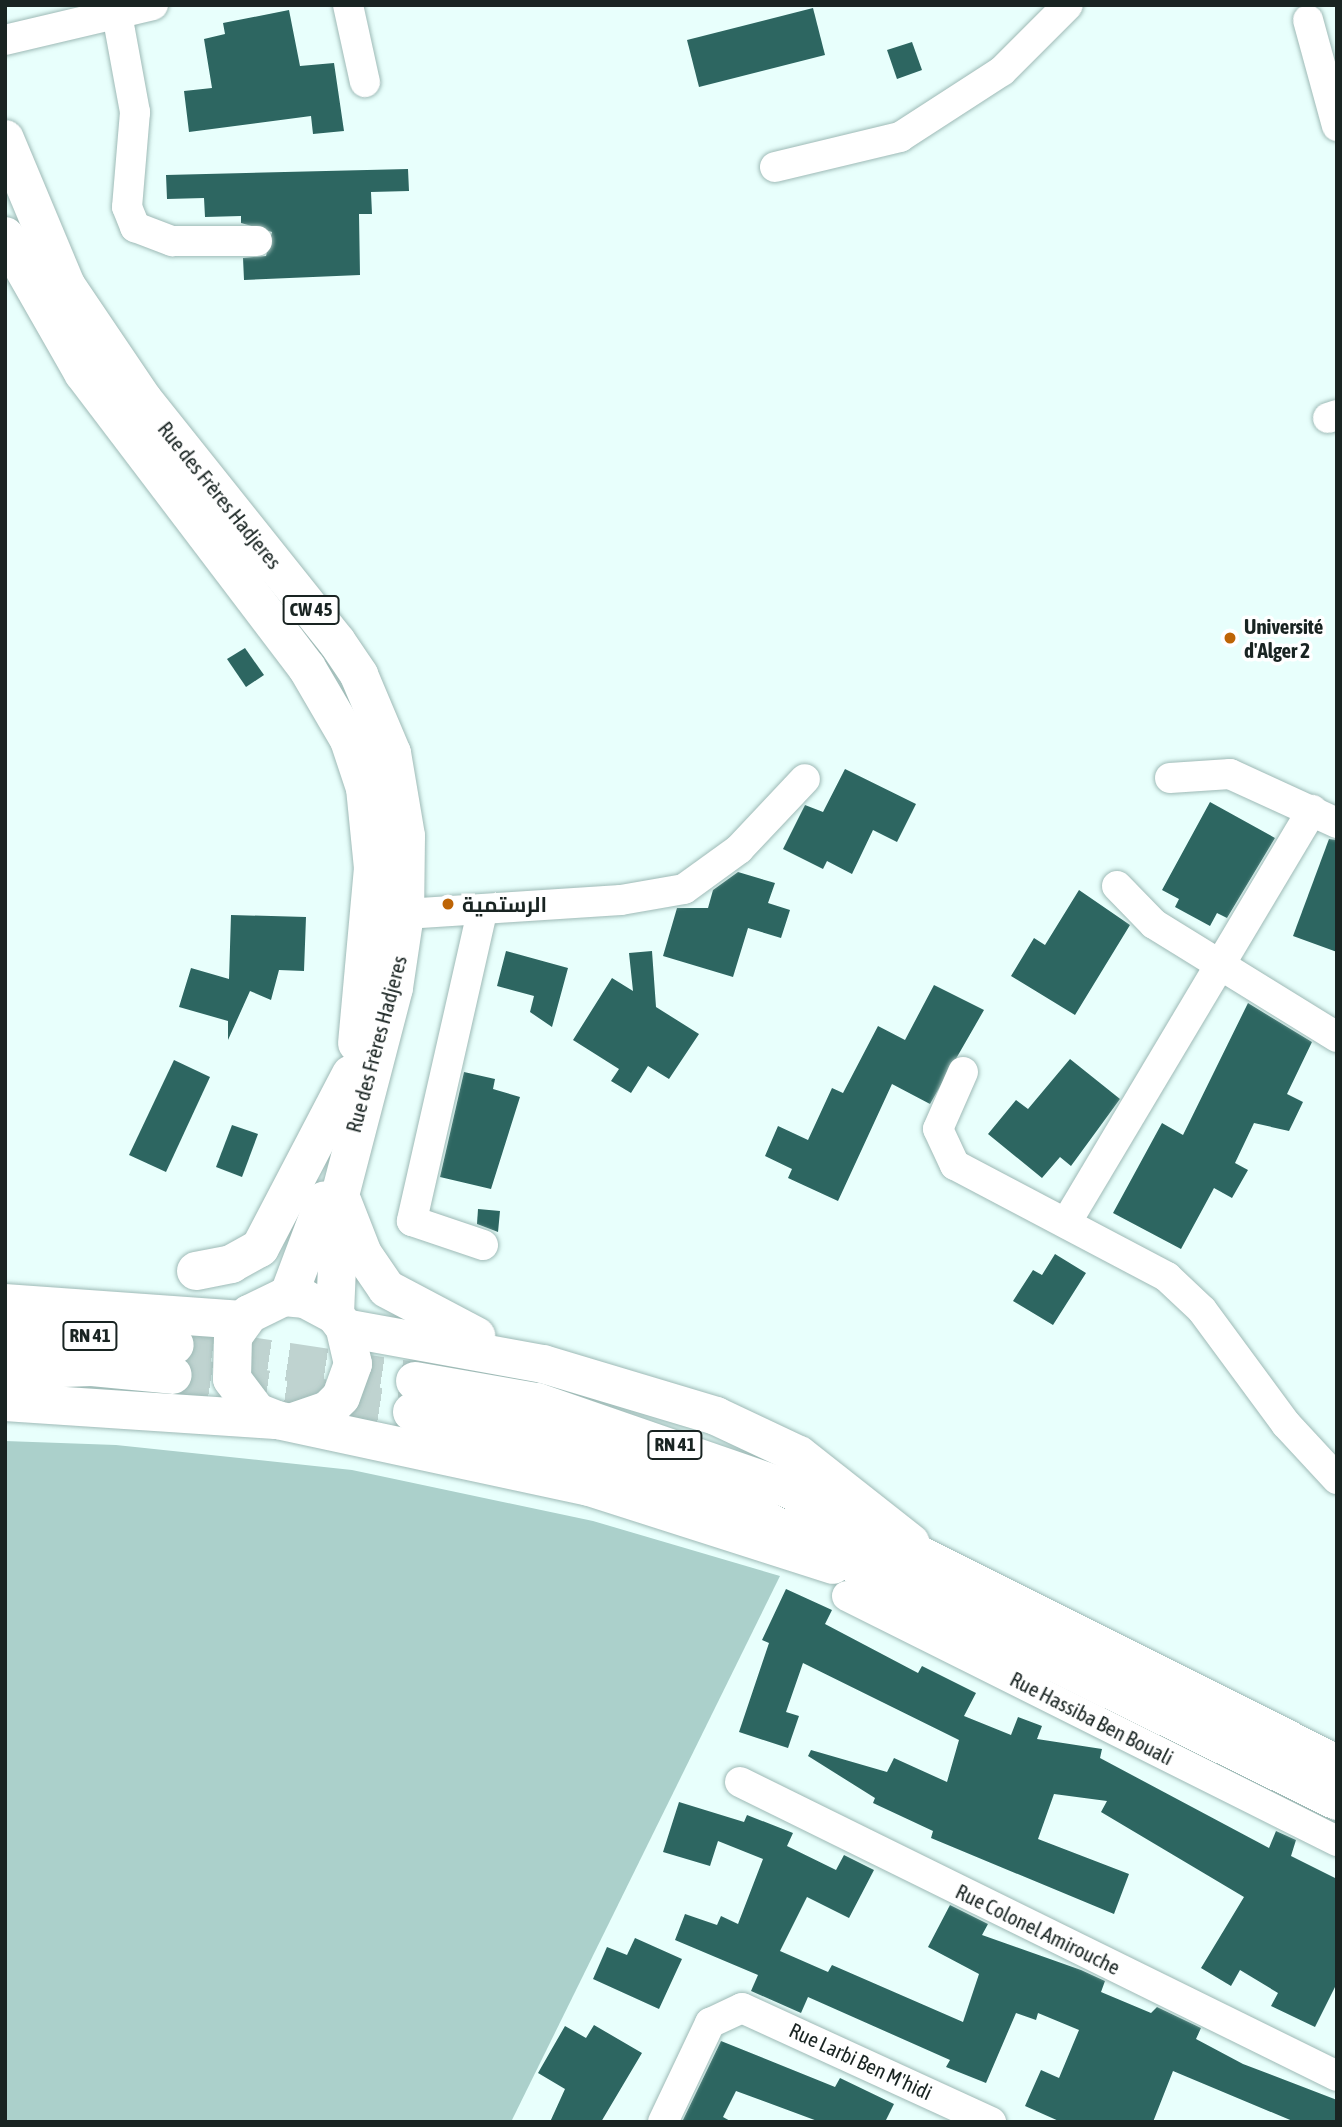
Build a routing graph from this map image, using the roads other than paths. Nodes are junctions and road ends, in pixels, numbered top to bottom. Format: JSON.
{"nodes":[{"id":1,"x":153,"y":5,"type":"edge"},
{"id":2,"x":348,"y":5,"type":"edge"},
{"id":3,"x":1068,"y":5,"type":"edge"},
{"id":4,"x":117,"y":13,"type":"junction"},
{"id":5,"x":1304,"y":13,"type":"edge"},
{"id":6,"x":1337,"y":32,"type":"edge"},
{"id":7,"x":5,"y":40,"type":"edge"},
{"id":8,"x":365,"y":82,"type":"dead end"},
{"id":9,"x":1337,"y":126,"type":"edge"},
{"id":10,"x":5,"y":139,"type":"edge"},
{"id":11,"x":775,"y":167,"type":"dead end"},
{"id":12,"x":5,"y":236,"type":"edge"},
{"id":13,"x":257,"y":241,"type":"dead end"},
{"id":14,"x":1170,"y":778,"type":"dead end"},
{"id":15,"x":805,"y":779,"type":"dead end"},
{"id":16,"x":1324,"y":816,"type":"edge"},
{"id":17,"x":1117,"y":886,"type":"dead end"},
{"id":18,"x":482,"y":912,"type":"junction"},
{"id":19,"x":405,"y":914,"type":"junction"},
{"id":20,"x":1219,"y":967,"type":"junction"},
{"id":21,"x":1337,"y":1037,"type":"edge"},
{"id":22,"x":352,"y":1072,"type":"junction"},
{"id":23,"x":963,"y":1072,"type":"dead end"},
{"id":24,"x":340,"y":1195,"type":"junction"},
{"id":25,"x":1066,"y":1223,"type":"junction"},
{"id":26,"x":483,"y":1245,"type":"dead end"},
{"id":27,"x":196,"y":1271,"type":"dead end"},
{"id":28,"x":288,"y":1297,"type":"junction"},
{"id":29,"x":5,"y":1303,"type":"edge"},
{"id":30,"x":244,"y":1320,"type":"junction"},
{"id":31,"x":340,"y":1322,"type":"junction"},
{"id":32,"x":5,"y":1334,"type":"edge"},
{"id":33,"x":542,"y":1364,"type":"junction"},
{"id":34,"x":5,"y":1370,"type":"edge"},
{"id":35,"x":5,"y":1402,"type":"edge"},
{"id":36,"x":285,"y":1421,"type":"junction"},
{"id":37,"x":1337,"y":1479,"type":"edge"},
{"id":38,"x":921,"y":1551,"type":"junction"},
{"id":39,"x":894,"y":1582,"type":"junction"},
{"id":40,"x":847,"y":1596,"type":"dead end"},
{"id":41,"x":1337,"y":1764,"type":"edge"},
{"id":42,"x":740,"y":1782,"type":"dead end"},
{"id":43,"x":1337,"y":1801,"type":"edge"},
{"id":44,"x":1337,"y":1841,"type":"edge"},
{"id":45,"x":1337,"y":2076,"type":"edge"},
{"id":46,"x":663,"y":2122,"type":"edge"},
{"id":47,"x":991,"y":2122,"type":"edge"}],
"edges":[{"from":1,"to":4,"type":"street"},
{"from":2,"to":8,"type":"street"},
{"from":3,"to":11,"type":"street"},
{"from":4,"to":7,"type":"street"},
{"from":4,"to":13,"type":"street"},
{"from":5,"to":6,"type":"street"},
{"from":5,"to":9,"type":"street"},
{"from":10,"to":19,"type":"main road","name":"Rue des Frères Hadjeres","number":"CW 45"},
{"from":12,"to":22,"type":"main road"},
{"from":14,"to":16,"type":"street"},
{"from":15,"to":18,"type":"street"},
{"from":16,"to":20,"type":"street"},
{"from":17,"to":20,"type":"street"},
{"from":18,"to":19,"type":"street"},
{"from":18,"to":26,"type":"street"},
{"from":19,"to":24,"type":"main road","name":"Rue des Frères Hadjeres","number":"CW 45"},
{"from":20,"to":21,"type":"street"},
{"from":20,"to":25,"type":"street"},
{"from":22,"to":27,"type":"main road"},
{"from":22,"to":28,"type":"main road"},
{"from":23,"to":25,"type":"street"},
{"from":24,"to":31,"type":"main road","name":"Rue des Frères Hadjeres"},
{"from":24,"to":33,"type":"main road"},
{"from":25,"to":37,"type":"street"},
{"from":28,"to":30,"type":"main road"},
{"from":28,"to":31,"type":"main road"},
{"from":29,"to":30,"type":"main road"},
{"from":30,"to":36,"type":"main road"},
{"from":31,"to":33,"type":"main road"},
{"from":31,"to":36,"type":"main road"},
{"from":32,"to":34,"type":"main road","number":"RN 41"},
{"from":33,"to":38,"type":"main road"},
{"from":35,"to":36,"type":"main road"},
{"from":36,"to":39,"type":"main road"},
{"from":38,"to":39,"type":"main road","number":"RN 41"},
{"from":38,"to":41,"type":"main road","number":"RN 41"},
{"from":39,"to":43,"type":"main road","number":"RN 41"},
{"from":40,"to":44,"type":"street","name":"Rue Hassiba Ben Bouali"},
{"from":42,"to":45,"type":"street","name":"Rue Colonel Amirouche"},
{"from":46,"to":47,"type":"street","name":"Rue Larbi Ben M'hidi"}]}
